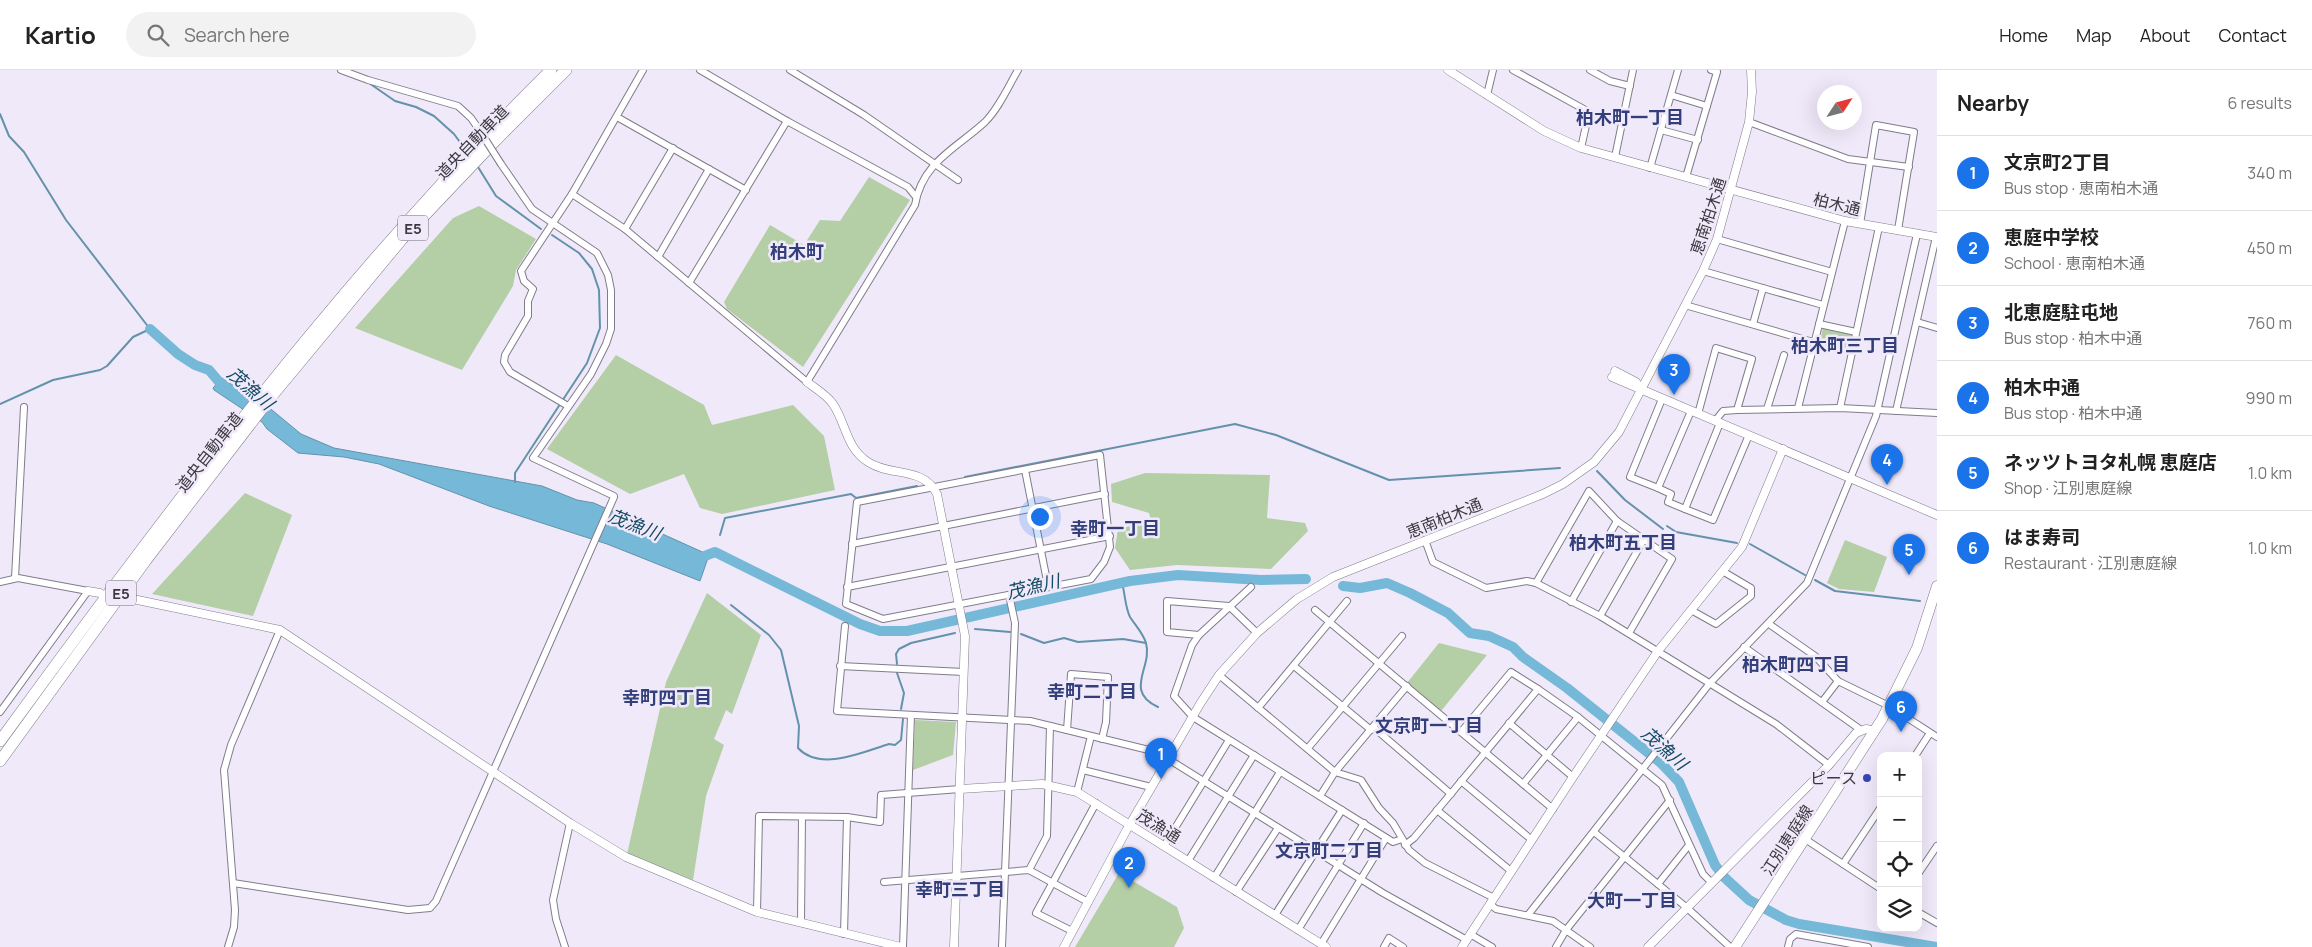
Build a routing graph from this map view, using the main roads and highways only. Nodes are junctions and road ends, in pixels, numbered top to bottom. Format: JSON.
{"nodes":[{"id":1,"x":551,"y":70,"type":"edge"},
{"id":2,"x":566,"y":70,"type":"edge"},
{"id":3,"x":268,"y":393,"type":"junction"},
{"id":4,"x":243,"y":425,"type":"junction"},
{"id":5,"x":1937,"y":586,"type":"edge"},
{"id":6,"x":1933,"y":615,"type":"edge"},
{"id":7,"x":0,"y":741,"type":"edge"},
{"id":8,"x":0,"y":760,"type":"edge"},
{"id":9,"x":1735,"y":947,"type":"edge"}],
"edges":[{"from":1,"to":3,"type":"highway","name":"道央自動車道","number":"E5"},
{"from":2,"to":3,"type":"highway","name":"道央自動車道","number":"E5"},
{"from":3,"to":4,"type":"highway","name":"道央自動車道","number":"E5"},
{"from":4,"to":7,"type":"highway","name":"道央自動車道","number":"E5"},
{"from":4,"to":8,"type":"highway","name":"道央自動車道","number":"E5"},
{"from":5,"to":6,"type":"main road","name":"江別恵庭線"},
{"from":6,"to":9,"type":"main road","name":"江別恵庭線"}]}
